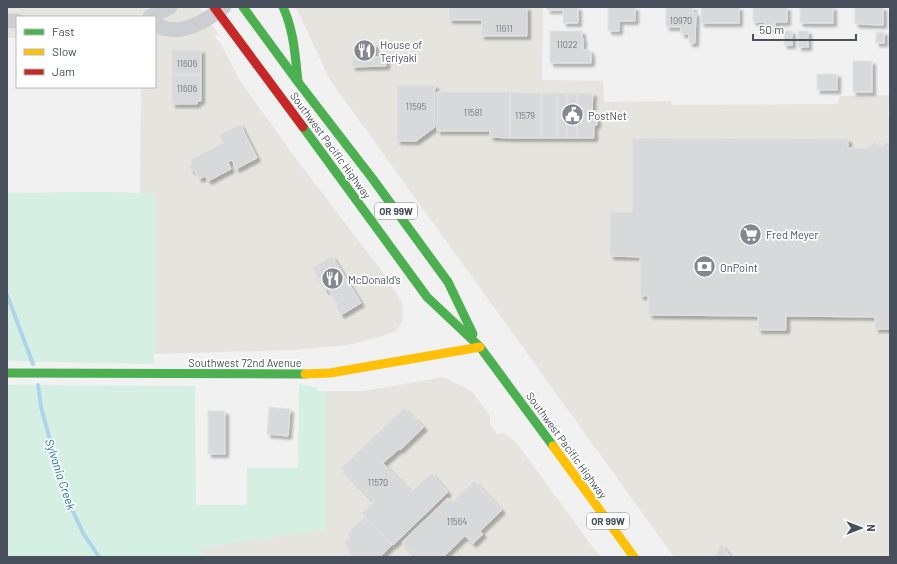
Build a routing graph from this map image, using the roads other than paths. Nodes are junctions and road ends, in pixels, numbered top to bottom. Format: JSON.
{"nodes":[{"id":1,"x":170,"y":7,"type":"edge"},
{"id":2,"x":243,"y":7,"type":"edge"},
{"id":3,"x":283,"y":7,"type":"edge"},
{"id":4,"x":218,"y":9,"type":"edge"},
{"id":5,"x":152,"y":16,"type":"edge"},
{"id":6,"x":156,"y":25,"type":"edge"},
{"id":7,"x":298,"y":82,"type":"junction"},
{"id":8,"x":480,"y":347,"type":"junction"},
{"id":9,"x":7,"y":373,"type":"edge"},
{"id":10,"x":634,"y":557,"type":"edge"}],
"edges":[{"from":1,"to":5,"type":"street"},
{"from":2,"to":7,"type":"main road","name":"Southwest Pacific Highway","number":"OR 99W"},
{"from":3,"to":7,"type":"main road"},
{"from":4,"to":6,"type":"street"},
{"from":4,"to":8,"type":"main road","name":"Southwest Pacific Highway","number":"OR 99W"},
{"from":7,"to":8,"type":"main road","name":"Southwest Pacific Highway","number":"OR 99W"},
{"from":8,"to":9,"type":"main road","name":"Southwest 72nd Avenue"},
{"from":8,"to":10,"type":"main road","name":"Southwest Pacific Highway","number":"OR 99W"}]}
